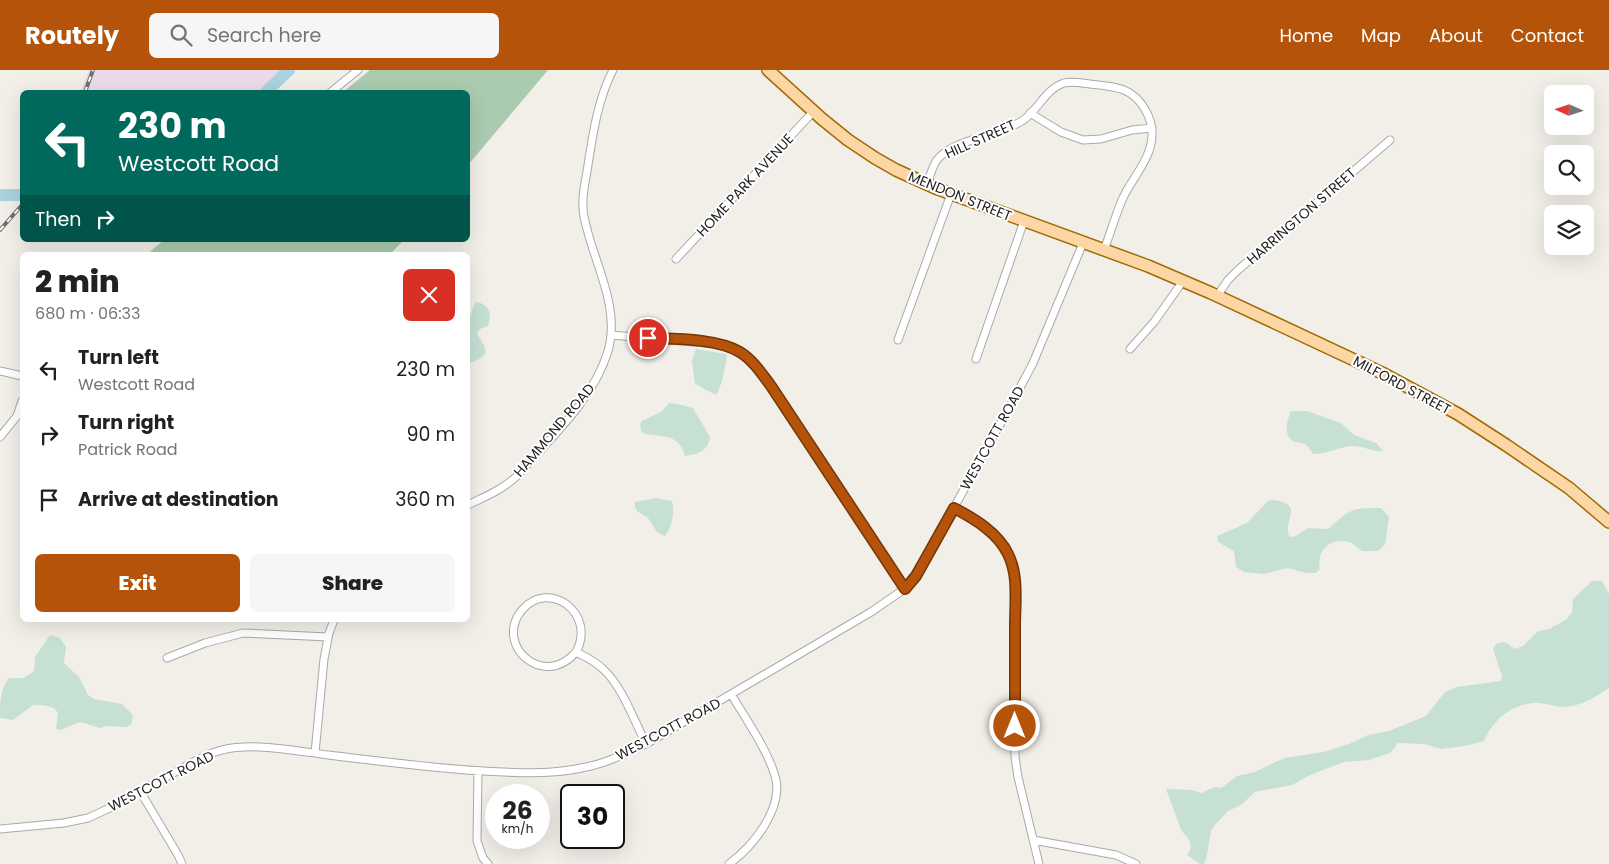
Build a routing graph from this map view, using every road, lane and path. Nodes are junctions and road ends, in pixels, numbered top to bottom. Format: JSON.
{"nodes":[{"id":1,"x":358,"y":70,"type":"edge"},
{"id":2,"x":613,"y":70,"type":"edge"},
{"id":3,"x":768,"y":70,"type":"edge"},
{"id":4,"x":333,"y":90,"type":"edge"},
{"id":5,"x":813,"y":112,"type":"junction"},
{"id":6,"x":1030,"y":114,"type":"junction"},
{"id":7,"x":1152,"y":128,"type":"junction"},
{"id":8,"x":1390,"y":140,"type":"dead end"},
{"id":9,"x":927,"y":184,"type":"junction"},
{"id":10,"x":951,"y":194,"type":"junction"},
{"id":11,"x":1024,"y":221,"type":"junction"},
{"id":12,"x":1083,"y":243,"type":"junction"},
{"id":13,"x":1104,"y":250,"type":"junction"},
{"id":14,"x":676,"y":259,"type":"dead end"},
{"id":15,"x":1180,"y":280,"type":"junction"},
{"id":16,"x":1217,"y":296,"type":"junction"},
{"id":17,"x":611,"y":335,"type":"junction"},
{"id":18,"x":898,"y":340,"type":"dead end"},
{"id":19,"x":1130,"y":349,"type":"dead end"},
{"id":20,"x":976,"y":359,"type":"dead end"},
{"id":21,"x":0,"y":371,"type":"edge"},
{"id":22,"x":20,"y":376,"type":"edge"},
{"id":23,"x":20,"y":407,"type":"edge"},
{"id":24,"x":0,"y":438,"type":"edge"},
{"id":25,"x":470,"y":504,"type":"edge"},
{"id":26,"x":954,"y":508,"type":"junction"},
{"id":27,"x":1609,"y":522,"type":"edge"},
{"id":28,"x":905,"y":589,"type":"junction"},
{"id":29,"x":333,"y":622,"type":"edge"},
{"id":30,"x":328,"y":637,"type":"junction"},
{"id":31,"x":576,"y":652,"type":"junction"},
{"id":32,"x":167,"y":658,"type":"dead end"},
{"id":33,"x":731,"y":694,"type":"junction"},
{"id":34,"x":646,"y":744,"type":"junction"},
{"id":35,"x":316,"y":753,"type":"junction"},
{"id":36,"x":478,"y":771,"type":"junction"},
{"id":37,"x":140,"y":791,"type":"junction"},
{"id":38,"x":0,"y":829,"type":"edge"},
{"id":39,"x":1034,"y":840,"type":"junction"},
{"id":40,"x":182,"y":864,"type":"edge"},
{"id":41,"x":488,"y":864,"type":"edge"},
{"id":42,"x":729,"y":864,"type":"edge"},
{"id":43,"x":1039,"y":864,"type":"edge"},
{"id":44,"x":1136,"y":864,"type":"edge"}],
"edges":[{"from":1,"to":4,"type":"street"},
{"from":2,"to":17,"type":"street","name":"HAMMOND ROAD"},
{"from":3,"to":5,"type":"main road","name":"MENDON STREET"},
{"from":5,"to":9,"type":"main road","name":"MENDON STREET"},
{"from":5,"to":14,"type":"street","name":"HOME PARK AVENUE"},
{"from":6,"to":7,"type":"street"},
{"from":6,"to":7,"type":"street","name":"HILL STREET"},
{"from":6,"to":9,"type":"street","name":"HILL STREET"},
{"from":7,"to":13,"type":"street"},
{"from":8,"to":16,"type":"street","name":"HARRINGTON STREET"},
{"from":9,"to":10,"type":"main road","name":"MENDON STREET"},
{"from":10,"to":11,"type":"main road","name":"MENDON STREET"},
{"from":10,"to":18,"type":"street"},
{"from":11,"to":12,"type":"main road","name":"MENDON STREET"},
{"from":11,"to":20,"type":"street"},
{"from":12,"to":13,"type":"main road","name":"MENDON STREET"},
{"from":12,"to":26,"type":"street","name":"WESTCOTT ROAD"},
{"from":13,"to":15,"type":"main road","name":"MENDON STREET"},
{"from":15,"to":16,"type":"main road","name":"MILFORD STREET"},
{"from":15,"to":19,"type":"street"},
{"from":16,"to":27,"type":"main road","name":"MILFORD STREET"},
{"from":17,"to":25,"type":"street","name":"HAMMOND ROAD"},
{"from":17,"to":28,"type":"street"},
{"from":21,"to":22,"type":"street"},
{"from":23,"to":24,"type":"street"},
{"from":26,"to":28,"type":"street","name":"WESTCOTT ROAD"},
{"from":26,"to":39,"type":"street"},
{"from":28,"to":33,"type":"street","name":"WESTCOTT ROAD"},
{"from":29,"to":30,"type":"street"},
{"from":30,"to":32,"type":"street"},
{"from":30,"to":35,"type":"street"},
{"from":31,"to":31,"type":"street"},
{"from":31,"to":34,"type":"street"},
{"from":33,"to":34,"type":"street","name":"WESTCOTT ROAD"},
{"from":33,"to":42,"type":"street"},
{"from":34,"to":36,"type":"street","name":"WESTCOTT ROAD"},
{"from":35,"to":36,"type":"street","name":"WESTCOTT ROAD"},
{"from":35,"to":37,"type":"street","name":"WESTCOTT ROAD"},
{"from":36,"to":41,"type":"street"},
{"from":37,"to":38,"type":"street","name":"WESTCOTT ROAD"},
{"from":37,"to":40,"type":"street"},
{"from":39,"to":43,"type":"street"},
{"from":39,"to":44,"type":"street"}]}
